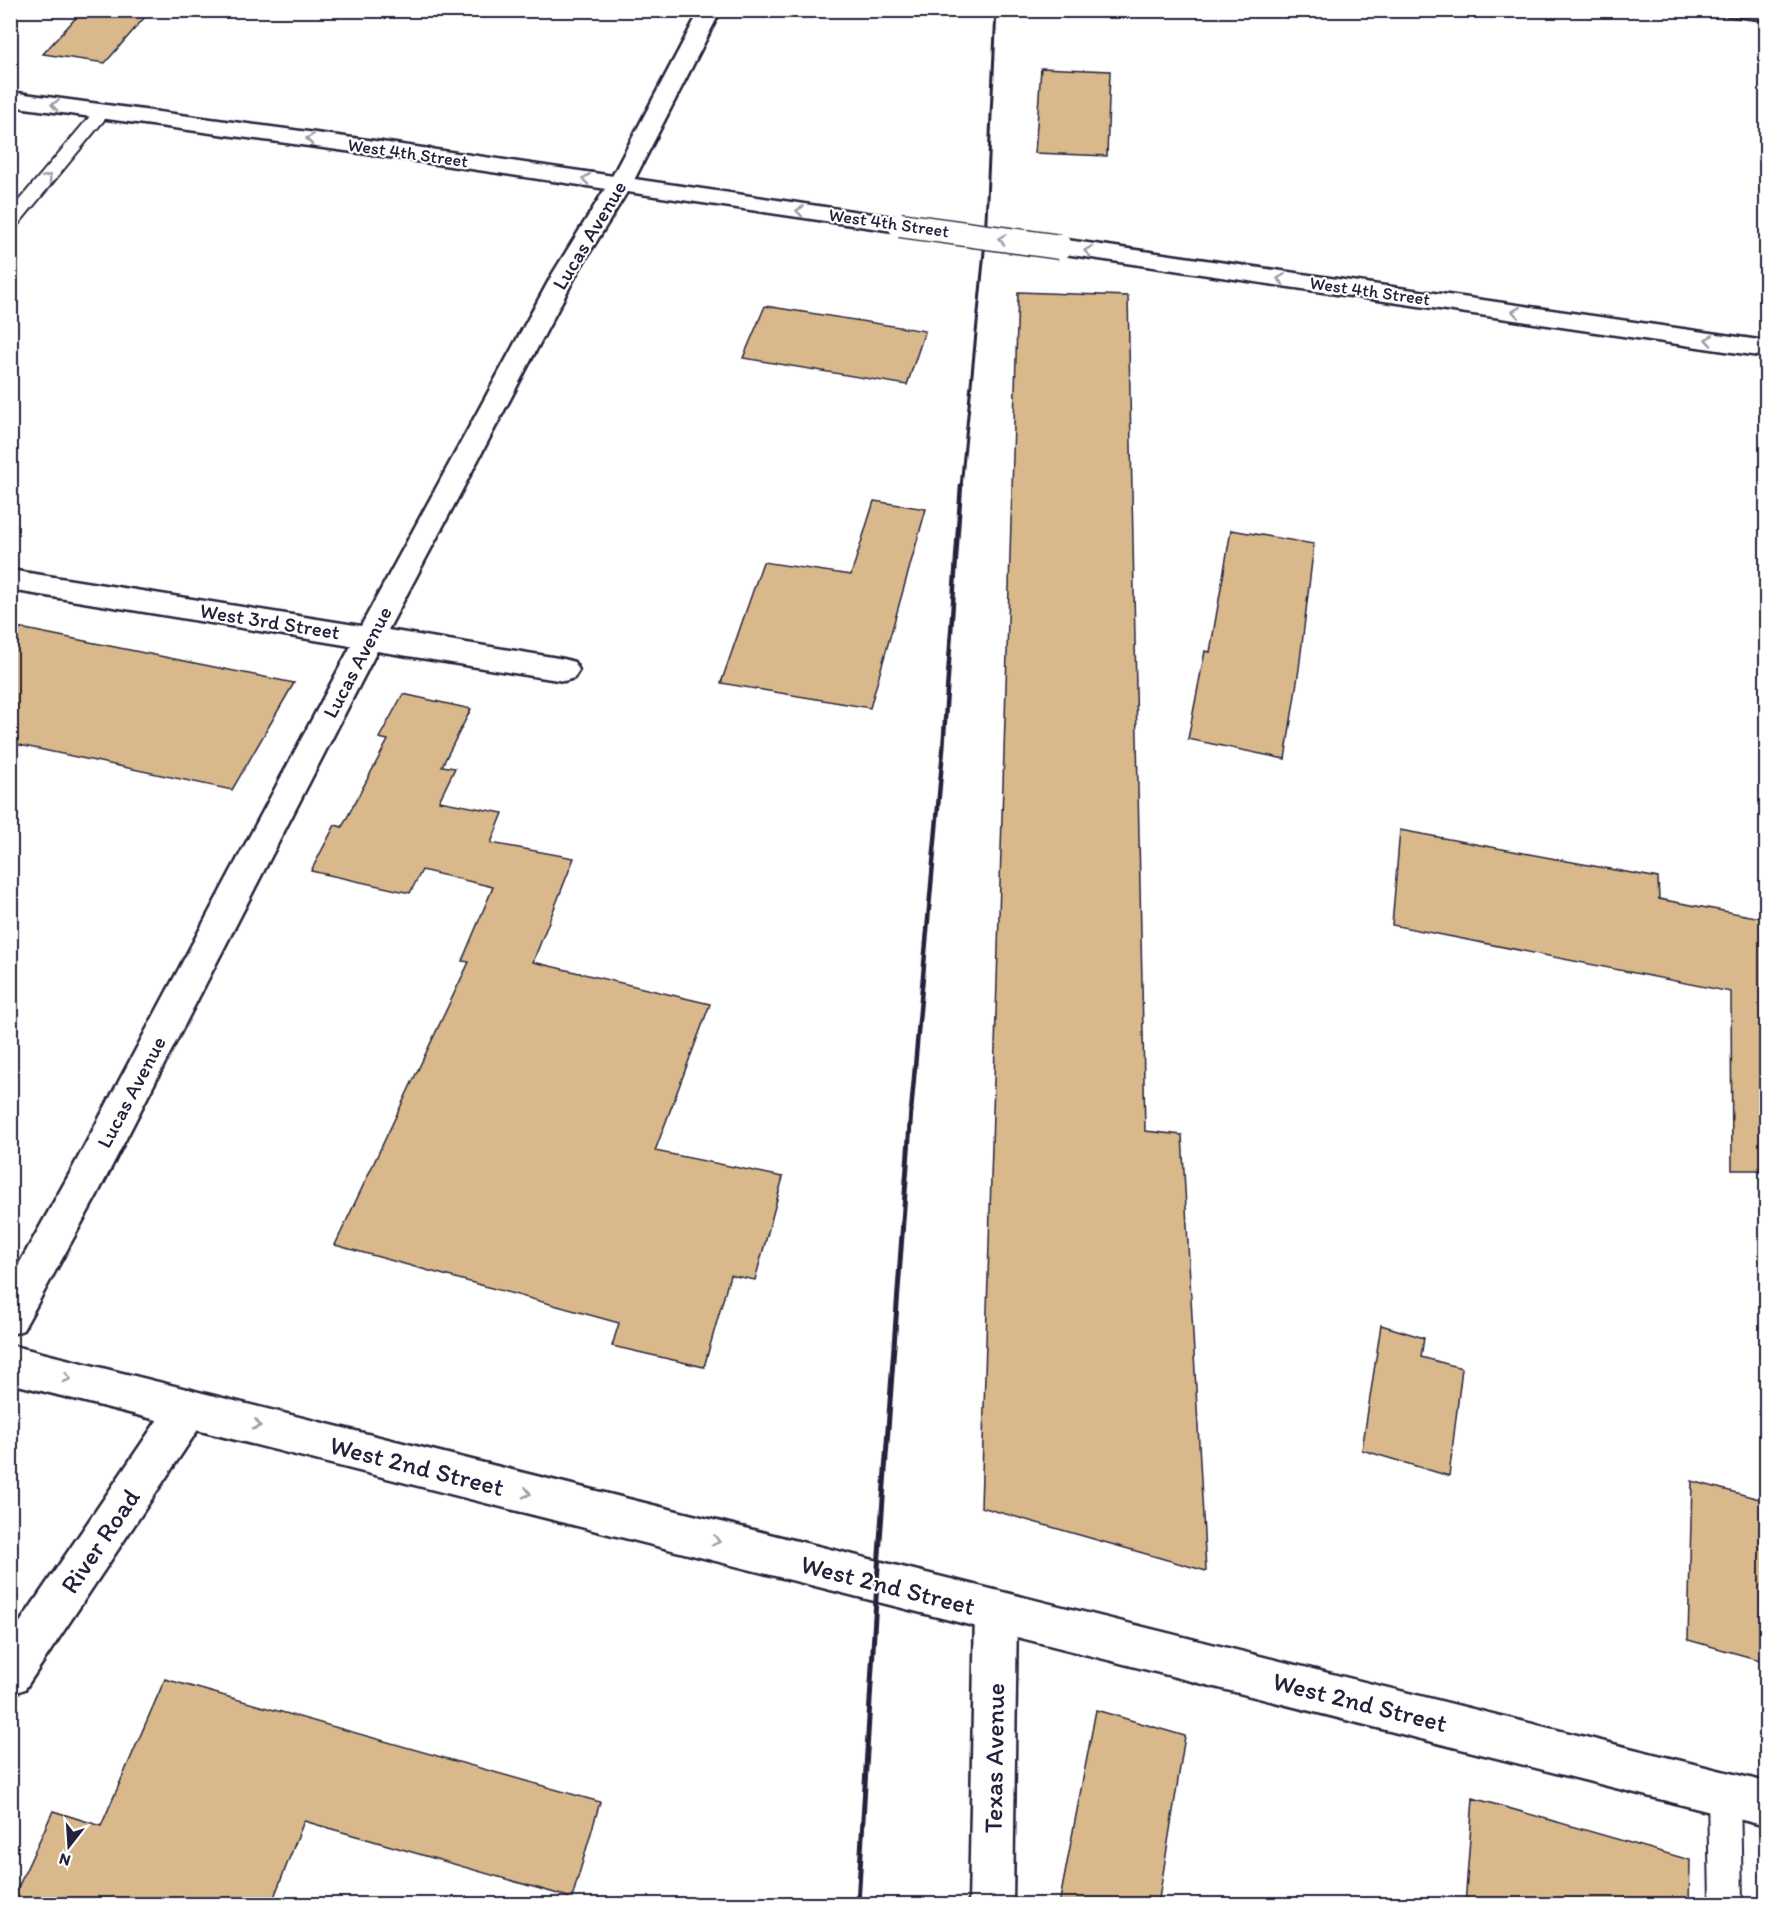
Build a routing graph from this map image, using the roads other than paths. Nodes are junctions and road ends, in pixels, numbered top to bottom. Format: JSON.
{"nodes":[{"id":1,"x":711,"y":10,"type":"edge"},
{"id":2,"x":1735,"y":10,"type":"edge"},
{"id":3,"x":1767,"y":14,"type":"edge"},
{"id":4,"x":10,"y":99,"type":"edge"},
{"id":5,"x":103,"y":111,"type":"junction"},
{"id":6,"x":620,"y":184,"type":"junction"},
{"id":7,"x":10,"y":223,"type":"edge"},
{"id":8,"x":1767,"y":349,"type":"edge"},
{"id":9,"x":10,"y":580,"type":"edge"},
{"id":10,"x":370,"y":637,"type":"junction"},
{"id":11,"x":564,"y":669,"type":"dead end"},
{"id":12,"x":10,"y":1317,"type":"edge"},
{"id":13,"x":10,"y":1364,"type":"edge"},
{"id":14,"x":189,"y":1408,"type":"junction"},
{"id":15,"x":996,"y":1612,"type":"junction"},
{"id":16,"x":10,"y":1674,"type":"edge"},
{"id":17,"x":1724,"y":1793,"type":"junction"},
{"id":18,"x":1767,"y":1804,"type":"edge"},
{"id":19,"x":991,"y":1905,"type":"edge"},
{"id":20,"x":1726,"y":1905,"type":"edge"}],
"edges":[{"from":1,"to":6,"type":"main road","name":"Lucas Avenue"},
{"from":2,"to":3,"type":"main road"},
{"from":5,"to":4,"type":"main road","name":"West 4th Street","one_way":true},
{"from":6,"to":5,"type":"main road","name":"West 4th Street","one_way":true},
{"from":7,"to":5,"type":"lane","one_way":true},
{"from":8,"to":6,"type":"main road","name":"West 4th Street","one_way":true,"bridge":true},
{"from":6,"to":10,"type":"main road","name":"Lucas Avenue"},
{"from":9,"to":10,"type":"main road","name":"West 3rd Street"},
{"from":10,"to":11,"type":"main road","name":"West 3rd Street"},
{"from":10,"to":12,"type":"main road","name":"Lucas Avenue"},
{"from":13,"to":14,"type":"main road","name":"West 2nd Street","one_way":true},
{"from":14,"to":15,"type":"main road","name":"West 2nd Street","one_way":true},
{"from":14,"to":16,"type":"main road","name":"River Road"},
{"from":15,"to":17,"type":"main road","name":"West 2nd Street"},
{"from":15,"to":19,"type":"main road","name":"Texas Avenue"},
{"from":17,"to":18,"type":"main road","name":"West 2nd Street"},
{"from":17,"to":20,"type":"lane"}]}
